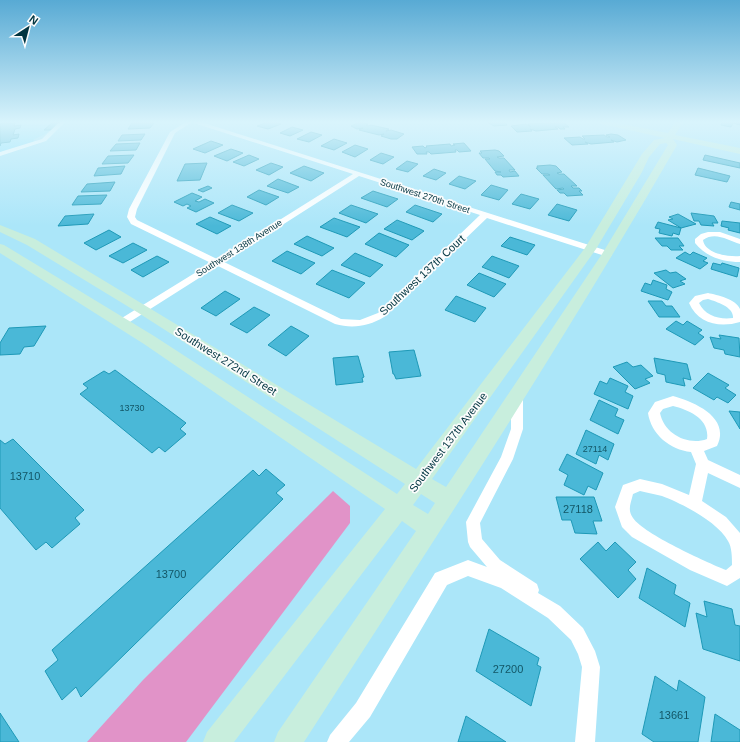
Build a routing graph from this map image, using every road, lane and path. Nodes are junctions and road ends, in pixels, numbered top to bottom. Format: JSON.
{"nodes":[{"id":1,"x":161,"y":157,"type":"edge"},
{"id":2,"x":304,"y":157,"type":"edge"},
{"id":3,"x":645,"y":157,"type":"edge"},
{"id":4,"x":666,"y":157,"type":"edge"},
{"id":5,"x":358,"y":174,"type":"junction"},
{"id":6,"x":485,"y":215,"type":"junction"},
{"id":7,"x":0,"y":228,"type":"edge"},
{"id":8,"x":740,"y":242,"type":"edge"},
{"id":9,"x":0,"y":248,"type":"edge"},
{"id":10,"x":590,"y":248,"type":"junction"},
{"id":11,"x":608,"y":254,"type":"junction"},
{"id":12,"x":740,"y":258,"type":"edge"},
{"id":13,"x":217,"y":262,"type":"junction"},
{"id":14,"x":142,"y":309,"type":"junction"},
{"id":15,"x":121,"y":323,"type":"junction"},
{"id":16,"x":517,"y":395,"type":"junction"},
{"id":17,"x":696,"y":448,"type":"junction"},
{"id":18,"x":703,"y":464,"type":"junction"},
{"id":19,"x":418,"y":481,"type":"junction"},
{"id":20,"x":740,"y":482,"type":"edge"},
{"id":21,"x":448,"y":500,"type":"junction"},
{"id":22,"x":694,"y":505,"type":"junction"},
{"id":23,"x":399,"y":508,"type":"junction"},
{"id":24,"x":429,"y":527,"type":"junction"},
{"id":25,"x":554,"y":612,"type":"junction"},
{"id":26,"x":290,"y":648,"type":"junction"},
{"id":27,"x":217,"y":742,"type":"edge"},
{"id":28,"x":227,"y":742,"type":"edge"},
{"id":29,"x":288,"y":742,"type":"edge"},
{"id":30,"x":337,"y":742,"type":"edge"},
{"id":31,"x":585,"y":742,"type":"edge"}],
"edges":[{"from":1,"to":13,"type":"street"},
{"from":2,"to":5,"type":"street","name":"Southwest 270th Street"},
{"from":3,"to":10,"type":"main road","name":"Southwest 137th Avenue"},
{"from":4,"to":11,"type":"main road","name":"Southwest 137th Avenue"},
{"from":5,"to":6,"type":"street","name":"Southwest 270th Street"},
{"from":5,"to":13,"type":"street","name":"Southwest 138th Avenue"},
{"from":6,"to":10,"type":"street","name":"Southwest 270th Street"},
{"from":6,"to":13,"type":"street","name":"Southwest 137th Court"},
{"from":7,"to":14,"type":"main road","name":"Southwest 272nd Street"},
{"from":8,"to":12,"type":"street"},
{"from":9,"to":15,"type":"main road"},
{"from":10,"to":11,"type":"street","name":"Southwest 270th Street"},
{"from":10,"to":19,"type":"main road","name":"Southwest 137th Avenue"},
{"from":11,"to":16,"type":"main road","name":"Southwest 137th Avenue"},
{"from":13,"to":14,"type":"street","name":"Southwest 138th Avenue"},
{"from":14,"to":15,"type":"street","name":"Southwest 138th Avenue"},
{"from":14,"to":19,"type":"main road","name":"Southwest 272nd Street"},
{"from":15,"to":23,"type":"main road"},
{"from":16,"to":21,"type":"main road","name":"Southwest 137th Avenue"},
{"from":16,"to":25,"type":"street"},
{"from":17,"to":17,"type":"street"},
{"from":17,"to":18,"type":"street"},
{"from":18,"to":20,"type":"street"},
{"from":18,"to":22,"type":"street"},
{"from":19,"to":21,"type":"main road","name":"Southwest 272nd Street"},
{"from":19,"to":23,"type":"main road","name":"Southwest 137th Avenue"},
{"from":21,"to":24,"type":"main road","name":"Southwest 137th Avenue"},
{"from":22,"to":22,"type":"street"},
{"from":23,"to":24,"type":"main road"},
{"from":23,"to":26,"type":"main road","name":"Southwest 137th Avenue"},
{"from":24,"to":29,"type":"main road","name":"Southwest 137th Avenue"},
{"from":25,"to":30,"type":"street"},
{"from":25,"to":31,"type":"street"},
{"from":26,"to":27,"type":"main road","name":"Southwest 137th Avenue"},
{"from":26,"to":28,"type":"main road"}]}
